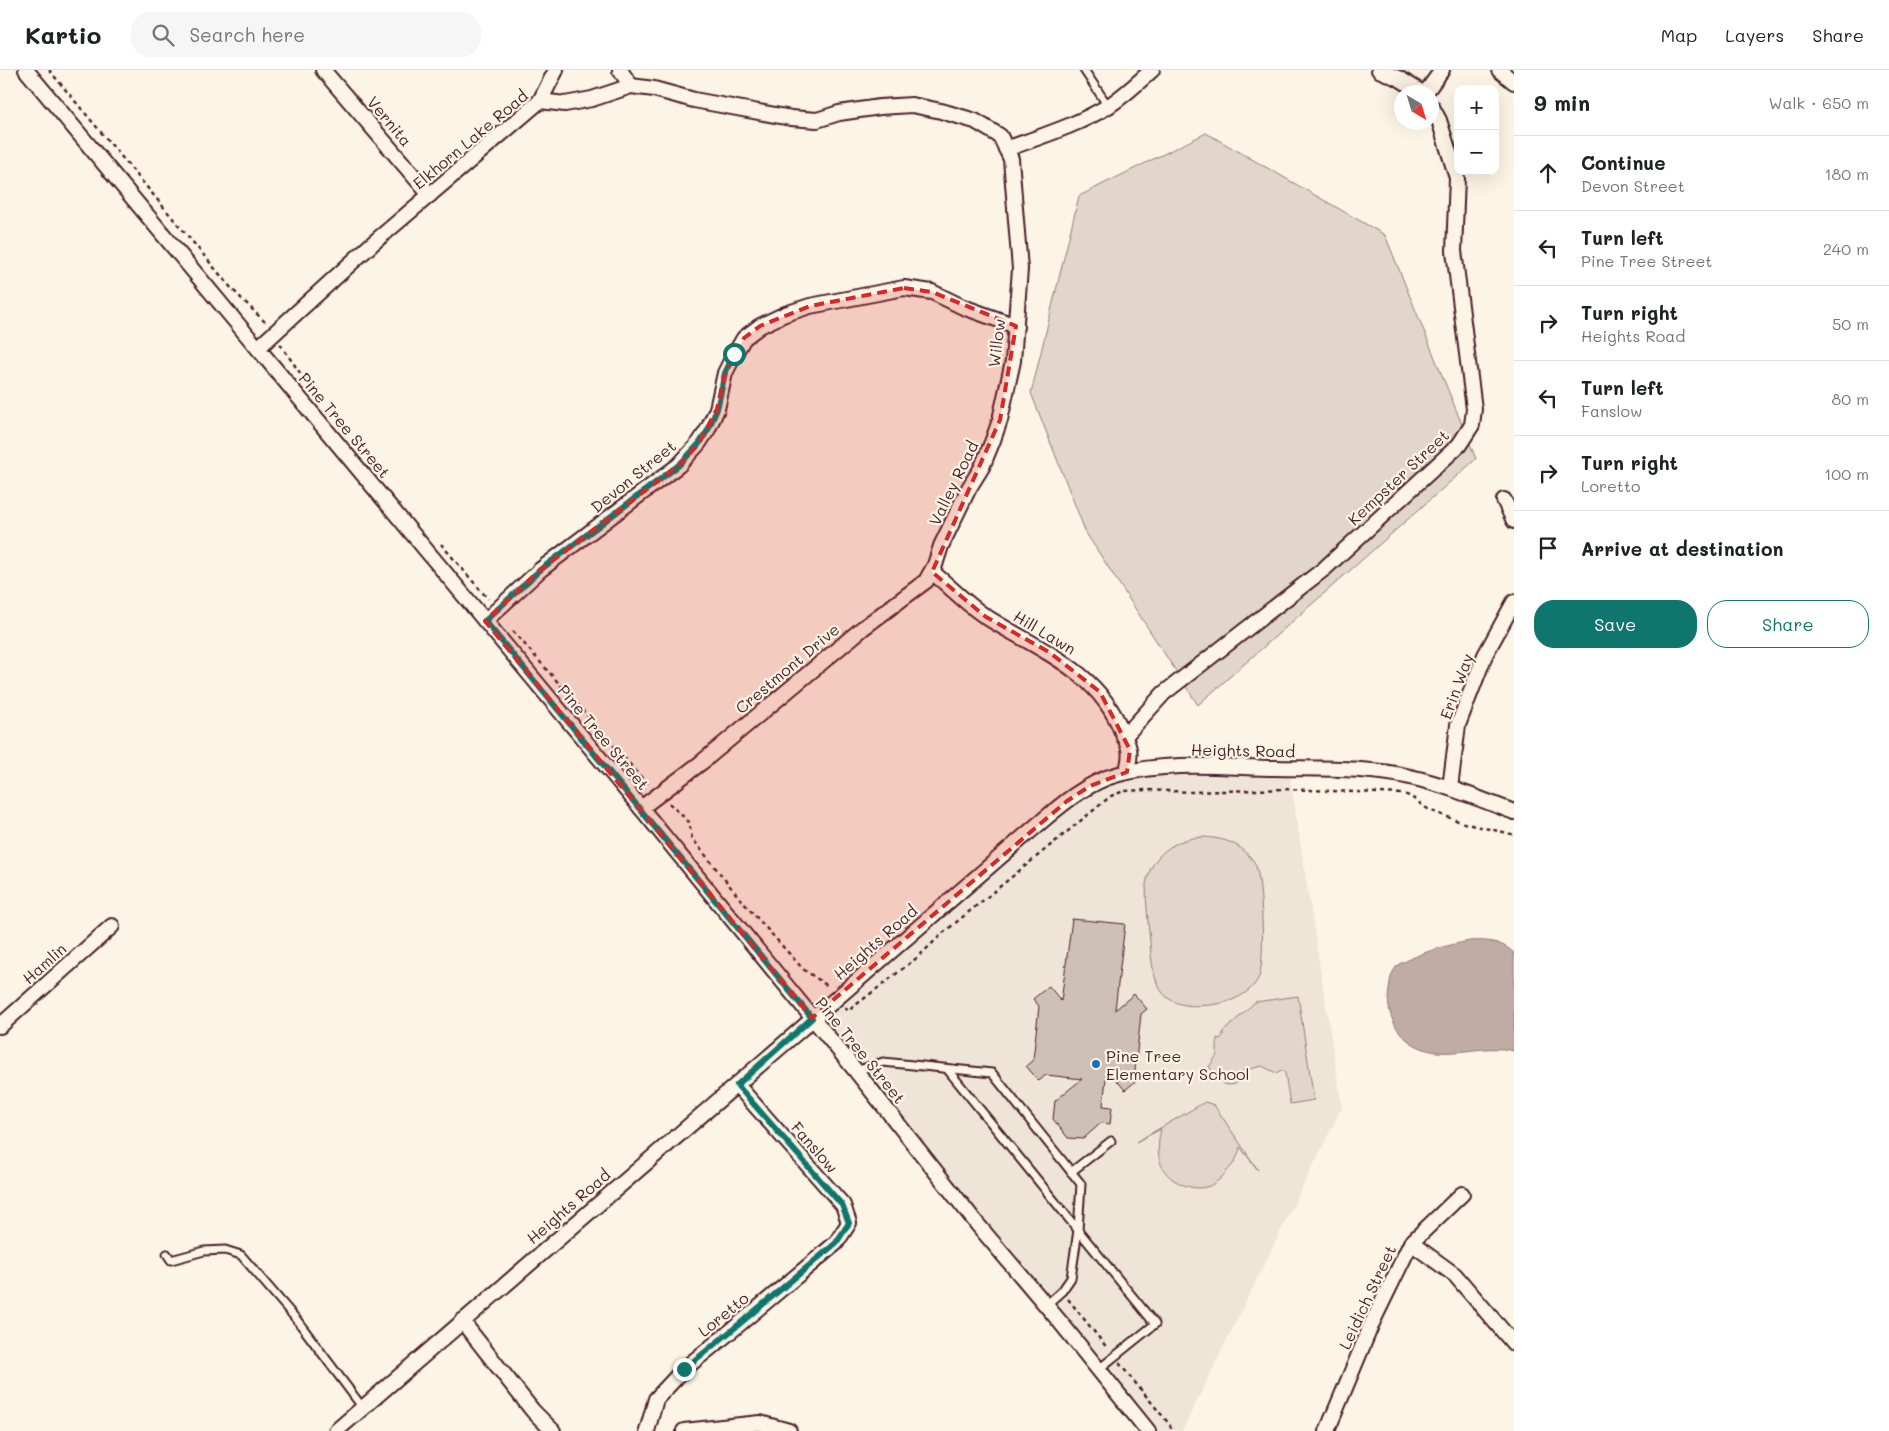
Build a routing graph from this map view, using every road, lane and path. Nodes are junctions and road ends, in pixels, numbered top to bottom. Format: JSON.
{"nodes":[{"id":1,"x":26,"y":70,"type":"edge"},
{"id":2,"x":49,"y":70,"type":"edge"},
{"id":3,"x":323,"y":70,"type":"edge"},
{"id":4,"x":556,"y":70,"type":"edge"},
{"id":5,"x":620,"y":70,"type":"edge"},
{"id":6,"x":1084,"y":70,"type":"edge"},
{"id":7,"x":1152,"y":70,"type":"edge"},
{"id":8,"x":1379,"y":70,"type":"edge"},
{"id":9,"x":1442,"y":70,"type":"edge"},
{"id":10,"x":1499,"y":70,"type":"edge"},
{"id":11,"x":1514,"y":82,"type":"edge"},
{"id":12,"x":1410,"y":85,"type":"edge"},
{"id":13,"x":1431,"y":85,"type":"edge"},
{"id":14,"x":630,"y":86,"type":"junction"},
{"id":15,"x":540,"y":102,"type":"junction"},
{"id":16,"x":1108,"y":106,"type":"junction"},
{"id":17,"x":1439,"y":120,"type":"edge"},
{"id":18,"x":1006,"y":149,"type":"junction"},
{"id":19,"x":430,"y":195,"type":"junction"},
{"id":20,"x":1019,"y":254,"type":"joint"},
{"id":21,"x":1016,"y":326,"type":"junction"},
{"id":22,"x":274,"y":333,"type":"junction"},
{"id":23,"x":258,"y":348,"type":"junction"},
{"id":24,"x":309,"y":387,"type":"dead end"},
{"id":25,"x":995,"y":434,"type":"joint"},
{"id":26,"x":1504,"y":500,"type":"dead end"},
{"id":27,"x":1514,"y":521,"type":"edge"},
{"id":28,"x":440,"y":543,"type":"dead end"},
{"id":29,"x":941,"y":546,"type":"joint"},
{"id":30,"x":932,"y":572,"type":"junction"},
{"id":31,"x":1514,"y":602,"type":"edge"},
{"id":32,"x":496,"y":610,"type":"junction"},
{"id":33,"x":485,"y":621,"type":"junction"},
{"id":34,"x":1124,"y":737,"type":"junction"},
{"id":35,"x":1128,"y":772,"type":"junction"},
{"id":36,"x":1450,"y":788,"type":"junction"},
{"id":37,"x":659,"y":794,"type":"junction"},
{"id":38,"x":641,"y":808,"type":"junction"},
{"id":39,"x":1514,"y":812,"type":"edge"},
{"id":40,"x":1514,"y":835,"type":"edge"},
{"id":41,"x":112,"y":926,"type":"dead end"},
{"id":42,"x":837,"y":998,"type":"junction"},
{"id":43,"x":812,"y":1018,"type":"junction"},
{"id":44,"x":0,"y":1026,"type":"edge"},
{"id":45,"x":948,"y":1070,"type":"junction"},
{"id":46,"x":856,"y":1071,"type":"junction"},
{"id":47,"x":737,"y":1085,"type":"junction"},
{"id":48,"x":1111,"y":1142,"type":"dead end"},
{"id":49,"x":1071,"y":1172,"type":"junction"},
{"id":50,"x":1462,"y":1194,"type":"dead end"},
{"id":51,"x":1078,"y":1230,"type":"junction"},
{"id":52,"x":840,"y":1237,"type":"joint"},
{"id":53,"x":1411,"y":1243,"type":"junction"},
{"id":54,"x":167,"y":1254,"type":"dead end"},
{"id":55,"x":1046,"y":1305,"type":"junction"},
{"id":56,"x":462,"y":1320,"type":"junction"},
{"id":57,"x":1514,"y":1344,"type":"edge"},
{"id":58,"x":1098,"y":1369,"type":"junction"},
{"id":59,"x":363,"y":1408,"type":"junction"},
{"id":60,"x":336,"y":1431,"type":"edge"},
{"id":61,"x":553,"y":1431,"type":"edge"},
{"id":62,"x":647,"y":1431,"type":"edge"},
{"id":63,"x":684,"y":1431,"type":"edge"},
{"id":64,"x":789,"y":1431,"type":"edge"},
{"id":65,"x":1148,"y":1431,"type":"edge"},
{"id":66,"x":1327,"y":1431,"type":"edge"}],
"edges":[{"from":1,"to":23,"type":"street","name":"Pine Tree Street"},
{"from":2,"to":22,"type":"path"},
{"from":3,"to":19,"type":"street","name":"Vernita"},
{"from":4,"to":15,"type":"street"},
{"from":5,"to":14,"type":"street"},
{"from":6,"to":16,"type":"lane"},
{"from":7,"to":16,"type":"street"},
{"from":8,"to":12,"type":"street"},
{"from":9,"to":13,"type":"street"},
{"from":10,"to":11,"type":"street"},
{"from":14,"to":15,"type":"street","name":"Elkhorn Lake Road"},
{"from":14,"to":18,"type":"street","name":"Elkhorn Lake Road"},
{"from":15,"to":19,"type":"street","name":"Elkhorn Lake Road"},
{"from":16,"to":18,"type":"street"},
{"from":17,"to":34,"type":"street","name":"Kempster Street"},
{"from":18,"to":20,"type":"street","name":"Elkhorn Lake Road"},
{"from":19,"to":22,"type":"street","name":"Elkhorn Lake Road"},
{"from":20,"to":21,"type":"street","name":"Willow"},
{"from":21,"to":25,"type":"street","name":"Willow"},
{"from":21,"to":32,"type":"street","name":"Devon Street"},
{"from":22,"to":23,"type":"street","name":"Elkhorn Lake Road"},
{"from":22,"to":24,"type":"path"},
{"from":23,"to":33,"type":"street","name":"Pine Tree Street"},
{"from":25,"to":29,"type":"street","name":"Valley Road"},
{"from":26,"to":27,"type":"street"},
{"from":28,"to":32,"type":"path"},
{"from":29,"to":30,"type":"street","name":"Crestmont Drive"},
{"from":30,"to":34,"type":"street","name":"Hill Lawn"},
{"from":30,"to":37,"type":"street","name":"Crestmont Drive"},
{"from":31,"to":36,"type":"street","name":"Erin Way"},
{"from":32,"to":33,"type":"street","name":"Devon Street"},
{"from":32,"to":37,"type":"path"},
{"from":33,"to":38,"type":"street","name":"Pine Tree Street"},
{"from":34,"to":35,"type":"street"},
{"from":35,"to":36,"type":"street","name":"Heights Road"},
{"from":35,"to":42,"type":"street","name":"Heights Road"},
{"from":36,"to":39,"type":"street","name":"Heights Road"},
{"from":37,"to":38,"type":"street","name":"Crestmont Drive"},
{"from":37,"to":42,"type":"path"},
{"from":38,"to":43,"type":"street","name":"Pine Tree Street"},
{"from":40,"to":42,"type":"path"},
{"from":41,"to":44,"type":"street","name":"Hamlin"},
{"from":42,"to":43,"type":"street","name":"Heights Road"},
{"from":43,"to":46,"type":"street","name":"Pine Tree Street"},
{"from":43,"to":47,"type":"street","name":"Heights Road"},
{"from":45,"to":46,"type":"lane"},
{"from":45,"to":49,"type":"lane"},
{"from":45,"to":51,"type":"lane"},
{"from":46,"to":55,"type":"street","name":"Pine Tree Street"},
{"from":47,"to":52,"type":"street","name":"Fanslow"},
{"from":47,"to":56,"type":"street","name":"Heights Road"},
{"from":48,"to":49,"type":"lane"},
{"from":49,"to":51,"type":"lane"},
{"from":50,"to":53,"type":"street","name":"Leidich Street"},
{"from":51,"to":55,"type":"lane"},
{"from":51,"to":58,"type":"lane"},
{"from":52,"to":62,"type":"street","name":"Loretto"},
{"from":53,"to":57,"type":"street"},
{"from":53,"to":66,"type":"street","name":"Leidich Street"},
{"from":54,"to":59,"type":"lane"},
{"from":55,"to":58,"type":"street","name":"Pine Tree Street"},
{"from":56,"to":59,"type":"street","name":"Heights Road"},
{"from":56,"to":61,"type":"street"},
{"from":58,"to":65,"type":"street","name":"Pine Tree Street"},
{"from":59,"to":60,"type":"street","name":"Heights Road"},
{"from":63,"to":64,"type":"street"}]}
